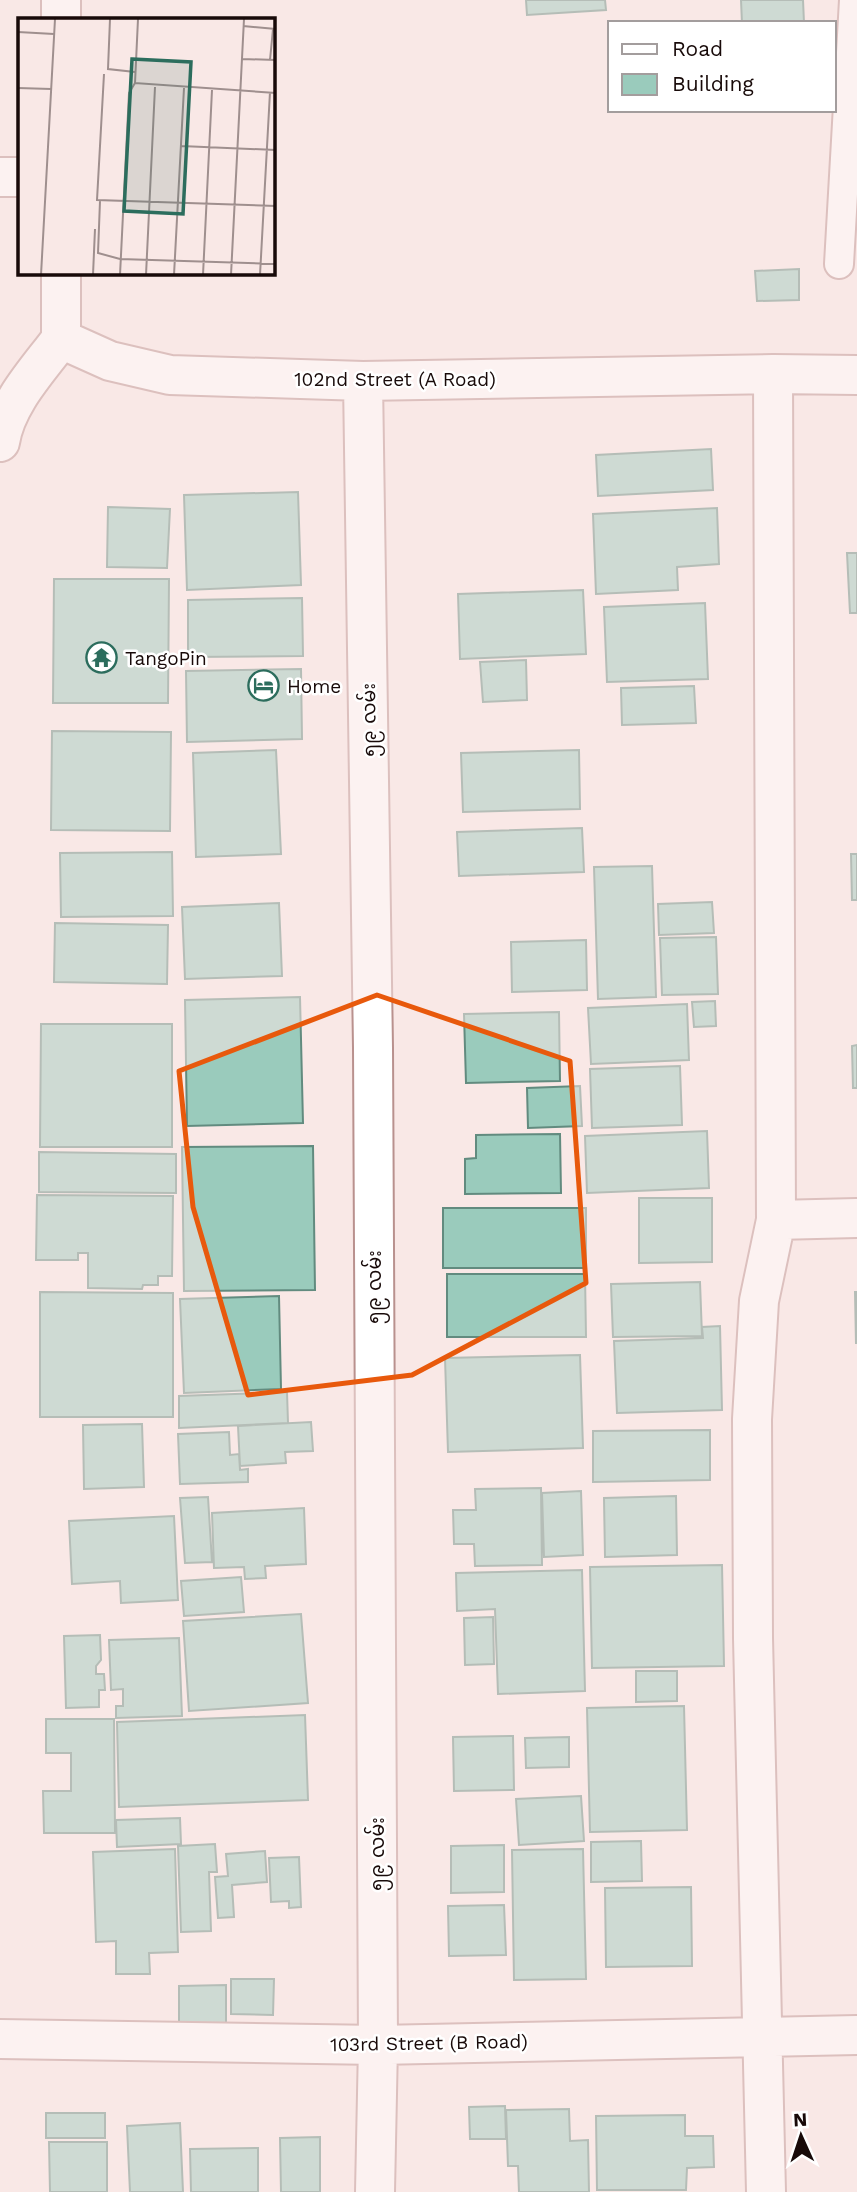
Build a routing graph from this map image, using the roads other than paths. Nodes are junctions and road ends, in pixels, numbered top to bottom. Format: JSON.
{"nodes":[{"id":1,"x":61,"y":0,"type":"edge"},
{"id":2,"x":854,"y":0,"type":"edge"},
{"id":3,"x":61,"y":18,"type":"edge"},
{"id":4,"x":0,"y":177,"type":"edge"},
{"id":5,"x":18,"y":177,"type":"edge"},
{"id":6,"x":839,"y":264,"type":"dead end"},
{"id":7,"x":61,"y":275,"type":"edge"},
{"id":8,"x":61,"y":339,"type":"junction"},
{"id":9,"x":773,"y":374,"type":"junction"},
{"id":10,"x":857,"y":375,"type":"edge"},
{"id":11,"x":363,"y":381,"type":"junction"},
{"id":12,"x":0,"y":442,"type":"edge"},
{"id":13,"x":857,"y":1218,"type":"edge"},
{"id":14,"x":776,"y":1220,"type":"junction"},
{"id":15,"x":857,"y":2035,"type":"edge"},
{"id":16,"x":764,"y":2038,"type":"junction"},
{"id":17,"x":0,"y":2039,"type":"edge"},
{"id":18,"x":378,"y":2045,"type":"junction"},
{"id":19,"x":375,"y":2192,"type":"edge"},
{"id":20,"x":766,"y":2192,"type":"edge"}],
"edges":[{"from":1,"to":3,"type":"street"},
{"from":2,"to":6,"type":"lane"},
{"from":4,"to":5,"type":"street"},
{"from":7,"to":8,"type":"street"},
{"from":8,"to":11,"type":"street","name":"102nd Street (A Road)"},
{"from":8,"to":12,"type":"street"},
{"from":9,"to":10,"type":"street","name":"102nd Street (A Road)"},
{"from":9,"to":11,"type":"street","name":"102nd Street (A Road)"},
{"from":9,"to":14,"type":"street"},
{"from":11,"to":18,"type":"street","name":"၅၉ လမ်း"},
{"from":13,"to":14,"type":"street"},
{"from":14,"to":16,"type":"street"},
{"from":15,"to":16,"type":"street","name":"103rd Street (B Road)"},
{"from":16,"to":18,"type":"street","name":"103rd Street (B Road)"},
{"from":16,"to":20,"type":"street"},
{"from":17,"to":18,"type":"street","name":"103rd Street (B Road)"},
{"from":18,"to":19,"type":"street","name":"၅၉ လမ်း"}]}
